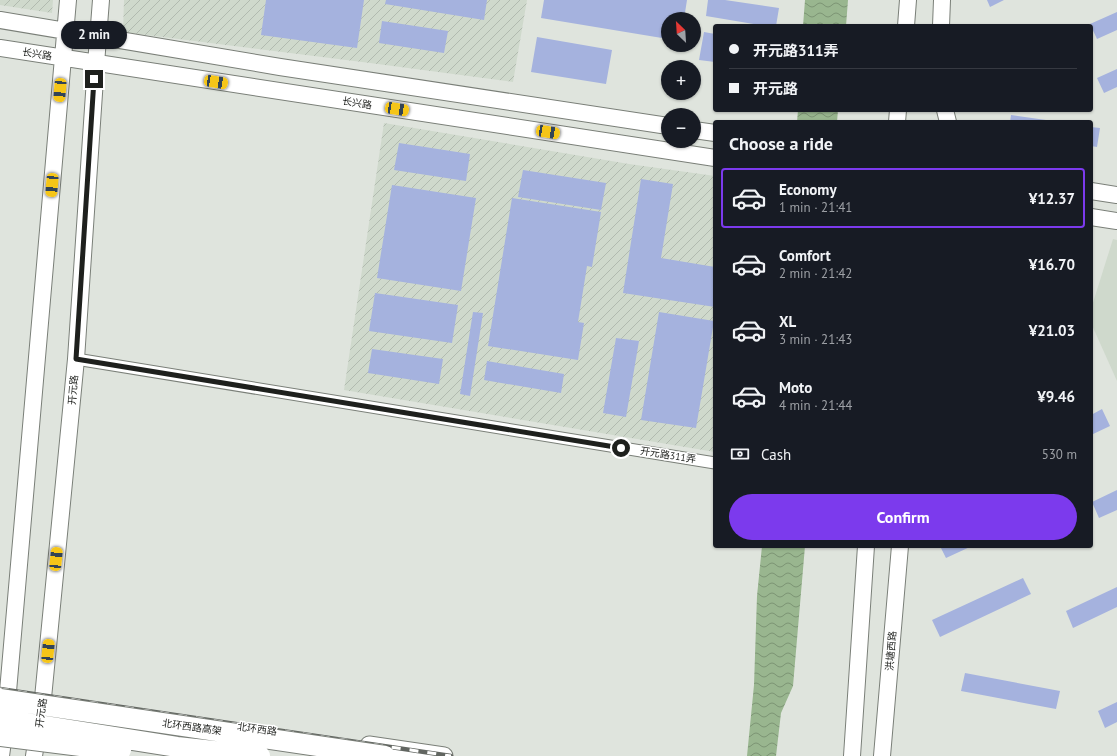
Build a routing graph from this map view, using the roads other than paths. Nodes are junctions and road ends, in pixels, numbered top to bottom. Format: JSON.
{"nodes":[{"id":1,"x":68,"y":0,"type":"edge"},
{"id":2,"x":101,"y":0,"type":"edge"},
{"id":3,"x":908,"y":0,"type":"edge"},
{"id":4,"x":942,"y":0,"type":"edge"},
{"id":5,"x":0,"y":20,"type":"edge"},
{"id":6,"x":906,"y":24,"type":"edge"},
{"id":7,"x":941,"y":24,"type":"edge"},
{"id":8,"x":65,"y":31,"type":"junction"},
{"id":9,"x":98,"y":36,"type":"junction"},
{"id":10,"x":0,"y":48,"type":"edge"},
{"id":11,"x":63,"y":58,"type":"junction"},
{"id":12,"x":96,"y":64,"type":"junction"},
{"id":13,"x":661,"y":125,"type":"edge"},
{"id":14,"x":701,"y":131,"type":"edge"},
{"id":15,"x":713,"y":133,"type":"edge"},
{"id":16,"x":713,"y":158,"type":"edge"},
{"id":17,"x":1093,"y":191,"type":"edge"},
{"id":18,"x":1117,"y":195,"type":"edge"},
{"id":19,"x":1093,"y":217,"type":"edge"},
{"id":20,"x":1117,"y":221,"type":"edge"},
{"id":21,"x":76,"y":359,"type":"junction"},
{"id":22,"x":713,"y":463,"type":"edge"},
{"id":23,"x":866,"y":548,"type":"edge"},
{"id":24,"x":900,"y":548,"type":"edge"},
{"id":25,"x":3,"y":694,"type":"edge"},
{"id":26,"x":43,"y":698,"type":"junction"},
{"id":27,"x":1,"y":726,"type":"edge"},
{"id":28,"x":39,"y":731,"type":"junction"},
{"id":29,"x":0,"y":756,"type":"edge"},
{"id":30,"x":34,"y":756,"type":"edge"},
{"id":31,"x":205,"y":756,"type":"edge"},
{"id":32,"x":260,"y":756,"type":"edge"},
{"id":33,"x":385,"y":756,"type":"edge"},
{"id":34,"x":444,"y":756,"type":"edge"},
{"id":35,"x":852,"y":756,"type":"edge"},
{"id":36,"x":882,"y":756,"type":"edge"}],
"edges":[{"from":1,"to":8,"type":"main road"},
{"from":2,"to":9,"type":"main road","name":"开元路"},
{"from":3,"to":6,"type":"main road"},
{"from":4,"to":7,"type":"main road"},
{"from":5,"to":8,"type":"main road"},
{"from":8,"to":9,"type":"main road"},
{"from":8,"to":11,"type":"main road"},
{"from":9,"to":12,"type":"main road","name":"开元路"},
{"from":9,"to":13,"type":"main road"},
{"from":10,"to":11,"type":"main road","name":"长兴路"},
{"from":11,"to":12,"type":"main road","name":"长兴路"},
{"from":11,"to":25,"type":"main road"},
{"from":12,"to":16,"type":"main road","name":"长兴路"},
{"from":12,"to":21,"type":"main road","name":"开元路"},
{"from":14,"to":15,"type":"main road"},
{"from":17,"to":18,"type":"main road"},
{"from":19,"to":20,"type":"main road"},
{"from":21,"to":22,"type":"street","name":"开元路311弄"},
{"from":21,"to":26,"type":"main road","name":"开元路"},
{"from":23,"to":35,"type":"main road"},
{"from":24,"to":36,"type":"main road","name":"洪塘西路"},
{"from":25,"to":26,"type":"main road","name":"北环西路"},
{"from":25,"to":27,"type":"main road"},
{"from":25,"to":33,"type":"highway","name":"北环西路高架","bridge":true},
{"from":26,"to":28,"type":"main road","name":"开元路"},
{"from":26,"to":34,"type":"main road","name":"北环西路"},
{"from":27,"to":28,"type":"main road"},
{"from":27,"to":29,"type":"main road"},
{"from":27,"to":32,"type":"highway","name":"北环西路高架","bridge":true},
{"from":28,"to":30,"type":"main road","name":"开元路"},
{"from":28,"to":31,"type":"main road"}]}
